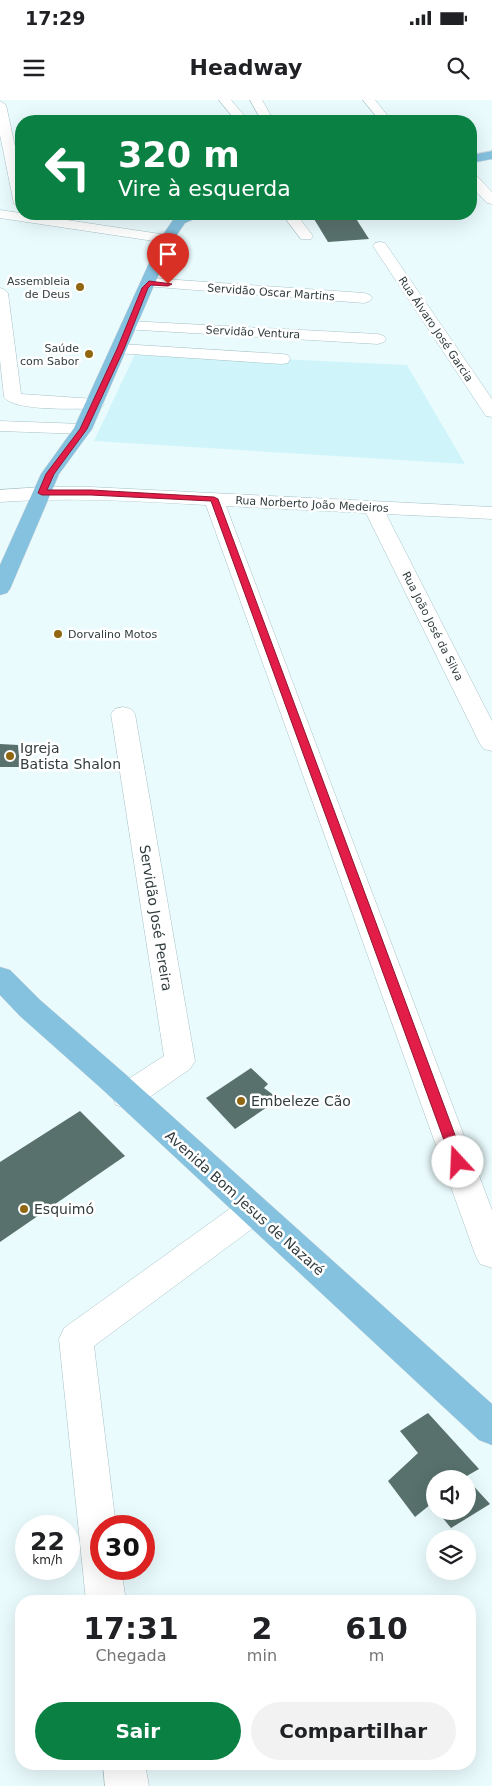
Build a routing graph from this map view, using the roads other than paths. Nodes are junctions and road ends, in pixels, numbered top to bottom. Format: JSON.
{"nodes":[{"id":1,"x":225,"y":100,"type":"edge"},
{"id":2,"x":256,"y":100,"type":"edge"},
{"id":3,"x":369,"y":100,"type":"edge"},
{"id":4,"x":0,"y":108,"type":"edge"},
{"id":5,"x":236,"y":115,"type":"edge"},
{"id":6,"x":265,"y":115,"type":"edge"},
{"id":7,"x":381,"y":115,"type":"edge"},
{"id":8,"x":492,"y":155,"type":"edge"},
{"id":9,"x":477,"y":157,"type":"edge"},
{"id":10,"x":15,"y":177,"type":"edge"},
{"id":11,"x":477,"y":184,"type":"edge"},
{"id":12,"x":492,"y":200,"type":"edge"},
{"id":13,"x":0,"y":214,"type":"edge"},
{"id":14,"x":15,"y":215,"type":"edge"},
{"id":15,"x":49,"y":220,"type":"edge"},
{"id":16,"x":180,"y":220,"type":"edge"},
{"id":17,"x":294,"y":220,"type":"edge"},
{"id":18,"x":306,"y":236,"type":"dead end"},
{"id":19,"x":167,"y":239,"type":"junction"},
{"id":20,"x":380,"y":246,"type":"dead end"},
{"id":21,"x":149,"y":283,"type":"junction"},
{"id":22,"x":0,"y":293,"type":"edge"},
{"id":23,"x":364,"y":298,"type":"dead end"},
{"id":24,"x":129,"y":326,"type":"junction"},
{"id":25,"x":378,"y":339,"type":"dead end"},
{"id":26,"x":121,"y":349,"type":"junction"},
{"id":27,"x":282,"y":359,"type":"dead end"},
{"id":28,"x":95,"y":404,"type":"junction"},
{"id":29,"x":492,"y":412,"type":"edge"},
{"id":30,"x":0,"y":426,"type":"edge"},
{"id":31,"x":83,"y":429,"type":"junction"},
{"id":32,"x":42,"y":493,"type":"junction"},
{"id":33,"x":0,"y":496,"type":"edge"},
{"id":34,"x":214,"y":499,"type":"junction"},
{"id":35,"x":373,"y":508,"type":"junction"},
{"id":36,"x":492,"y":513,"type":"edge"},
{"id":37,"x":0,"y":589,"type":"edge"},
{"id":38,"x":481,"y":700,"type":"edge"},
{"id":39,"x":123,"y":714,"type":"dead end"},
{"id":40,"x":492,"y":744,"type":"edge"},
{"id":41,"x":0,"y":977,"type":"edge"},
{"id":42,"x":127,"y":1096,"type":"junction"},
{"id":43,"x":253,"y":1210,"type":"junction"},
{"id":44,"x":492,"y":1254,"type":"edge"},
{"id":45,"x":492,"y":1428,"type":"edge"},
{"id":46,"x":96,"y":1515,"type":"edge"},
{"id":47,"x":103,"y":1580,"type":"edge"},
{"id":48,"x":105,"y":1595,"type":"edge"},
{"id":49,"x":125,"y":1770,"type":"edge"},
{"id":50,"x":127,"y":1786,"type":"edge"}],
"edges":[{"from":1,"to":5,"type":"street"},
{"from":2,"to":6,"type":"street"},
{"from":3,"to":7,"type":"street"},
{"from":4,"to":10,"type":"street"},
{"from":8,"to":9,"type":"main road"},
{"from":11,"to":12,"type":"street"},
{"from":13,"to":14,"type":"street"},
{"from":15,"to":19,"type":"street"},
{"from":16,"to":19,"type":"main road"},
{"from":17,"to":18,"type":"street"},
{"from":19,"to":21,"type":"main road"},
{"from":20,"to":29,"type":"street","name":"Rua Álvaro José Garcia"},
{"from":21,"to":23,"type":"street","name":"Servidão Oscar Martins"},
{"from":21,"to":24,"type":"main road"},
{"from":22,"to":28,"type":"street"},
{"from":24,"to":25,"type":"street","name":"Servidão Ventura"},
{"from":24,"to":26,"type":"main road"},
{"from":26,"to":27,"type":"street"},
{"from":26,"to":28,"type":"main road"},
{"from":28,"to":31,"type":"main road"},
{"from":30,"to":31,"type":"street"},
{"from":31,"to":32,"type":"main road"},
{"from":32,"to":33,"type":"street","name":"Rua Norberto João Medeiros"},
{"from":32,"to":34,"type":"street","name":"Rua Norberto João Medeiros"},
{"from":32,"to":37,"type":"main road"},
{"from":34,"to":35,"type":"street","name":"Rua Norberto João Medeiros"},
{"from":34,"to":44,"type":"street"},
{"from":35,"to":36,"type":"street","name":"Rua Norberto João Medeiros"},
{"from":35,"to":38,"type":"street","name":"Rua João José da Silva"},
{"from":38,"to":40,"type":"street","name":"Rua João José da Silva"},
{"from":39,"to":42,"type":"street","name":"Servidão José Pereira"},
{"from":41,"to":42,"type":"main road","name":"Avenida Bom Jesus de Nazaré"},
{"from":42,"to":43,"type":"main road","name":"Avenida Bom Jesus de Nazaré"},
{"from":43,"to":45,"type":"main road","name":"Avenida Bom Jesus de Nazaré"},
{"from":43,"to":46,"type":"street"},
{"from":47,"to":48,"type":"street"},
{"from":49,"to":50,"type":"street"}]}
